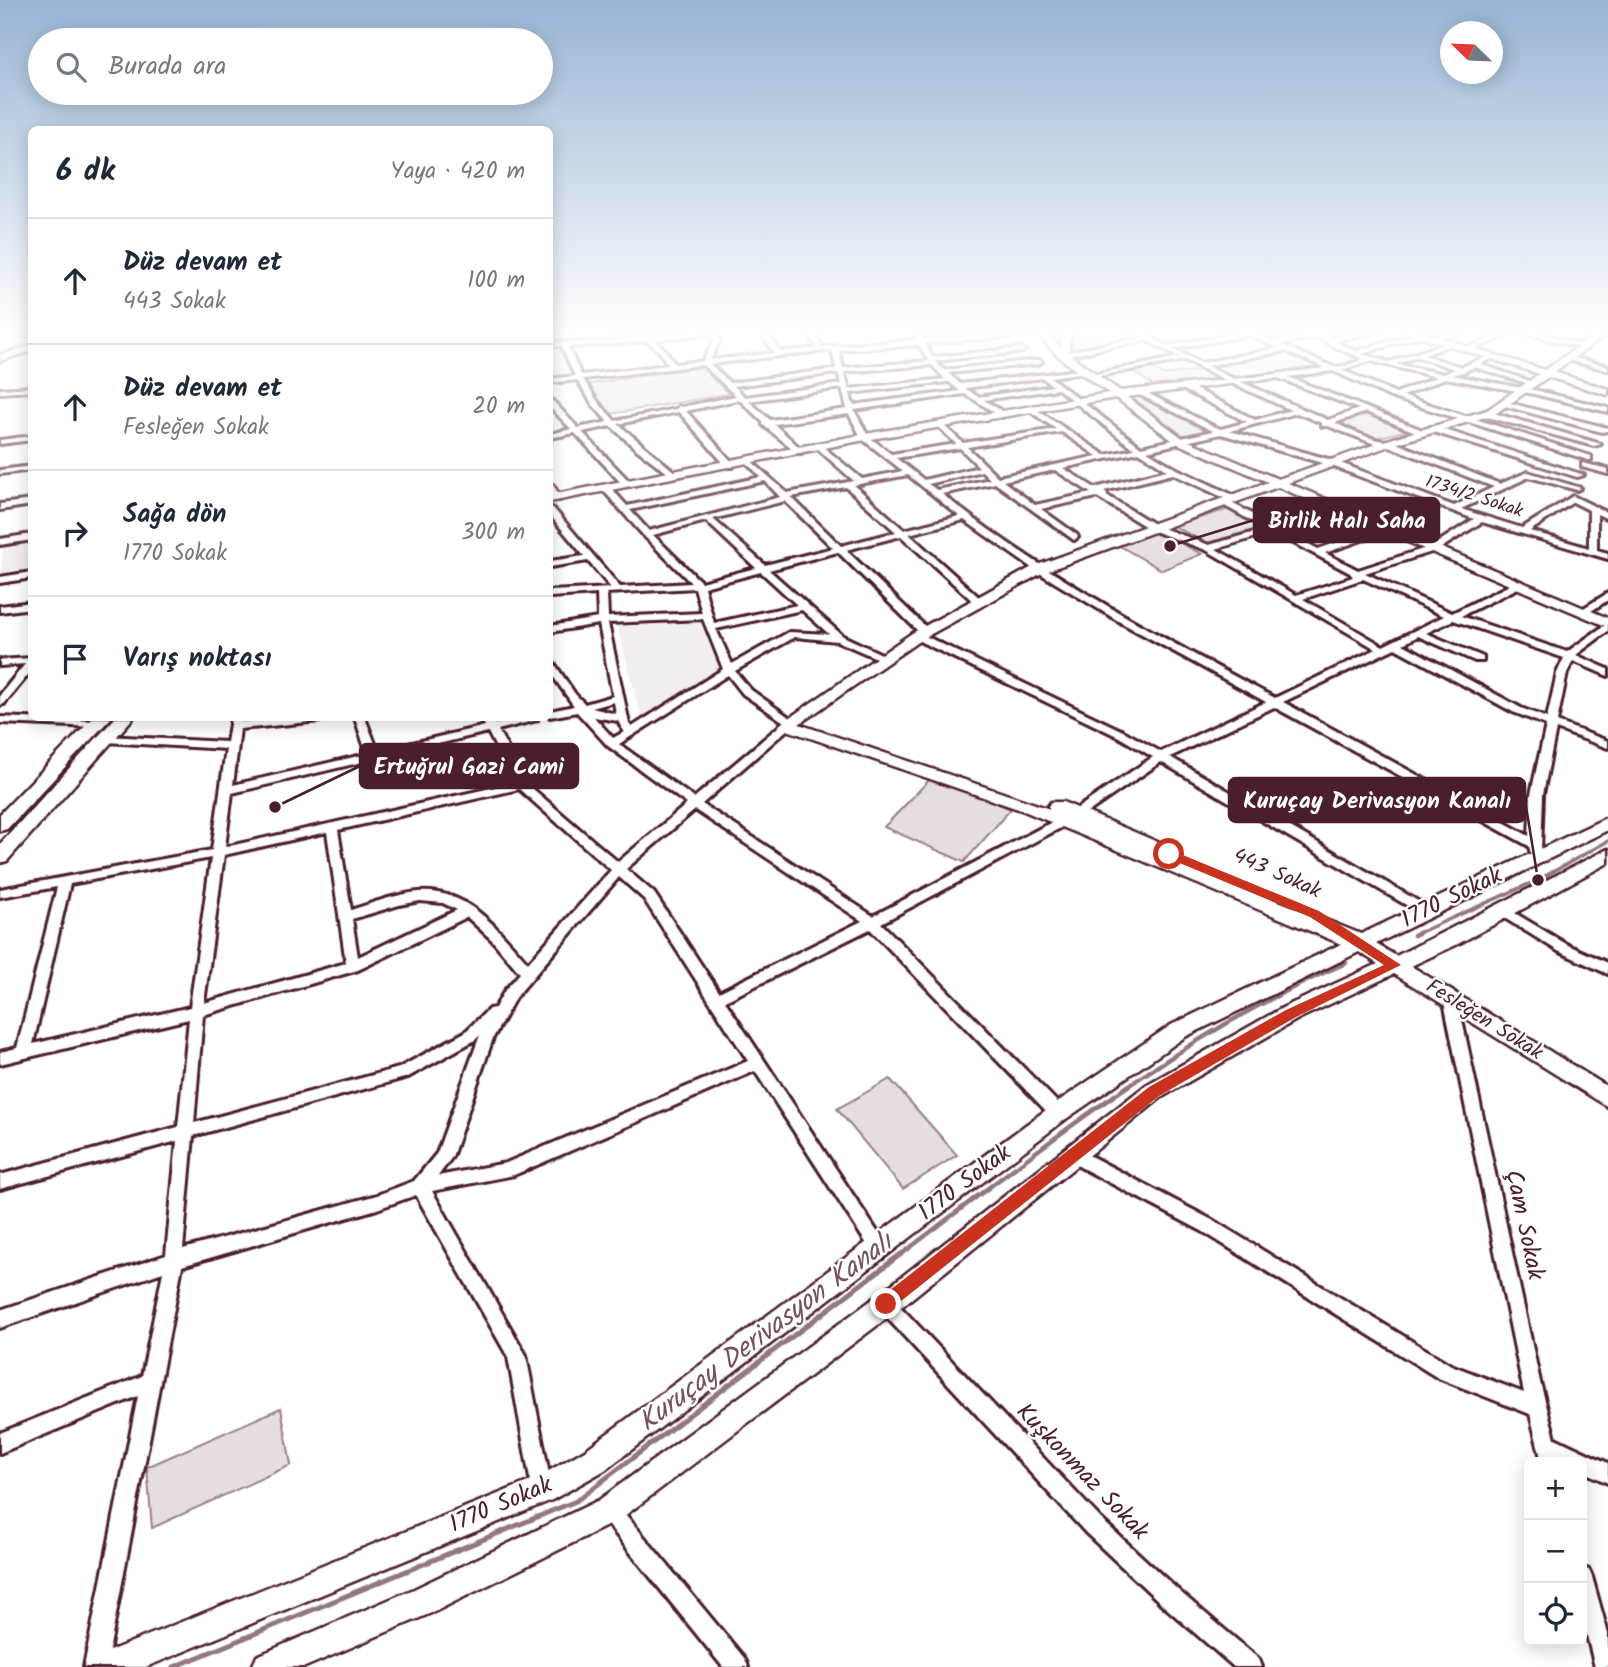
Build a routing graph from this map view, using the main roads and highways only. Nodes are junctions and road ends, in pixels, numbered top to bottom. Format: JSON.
{"nodes":[{"id":1,"x":101,"y":727,"type":"edge"},
{"id":2,"x":0,"y":825,"type":"edge"},
{"id":3,"x":0,"y":856,"type":"edge"}],
"edges":[{"from":1,"to":2,"type":"main road"},
{"from":1,"to":3,"type":"main road"}]}
